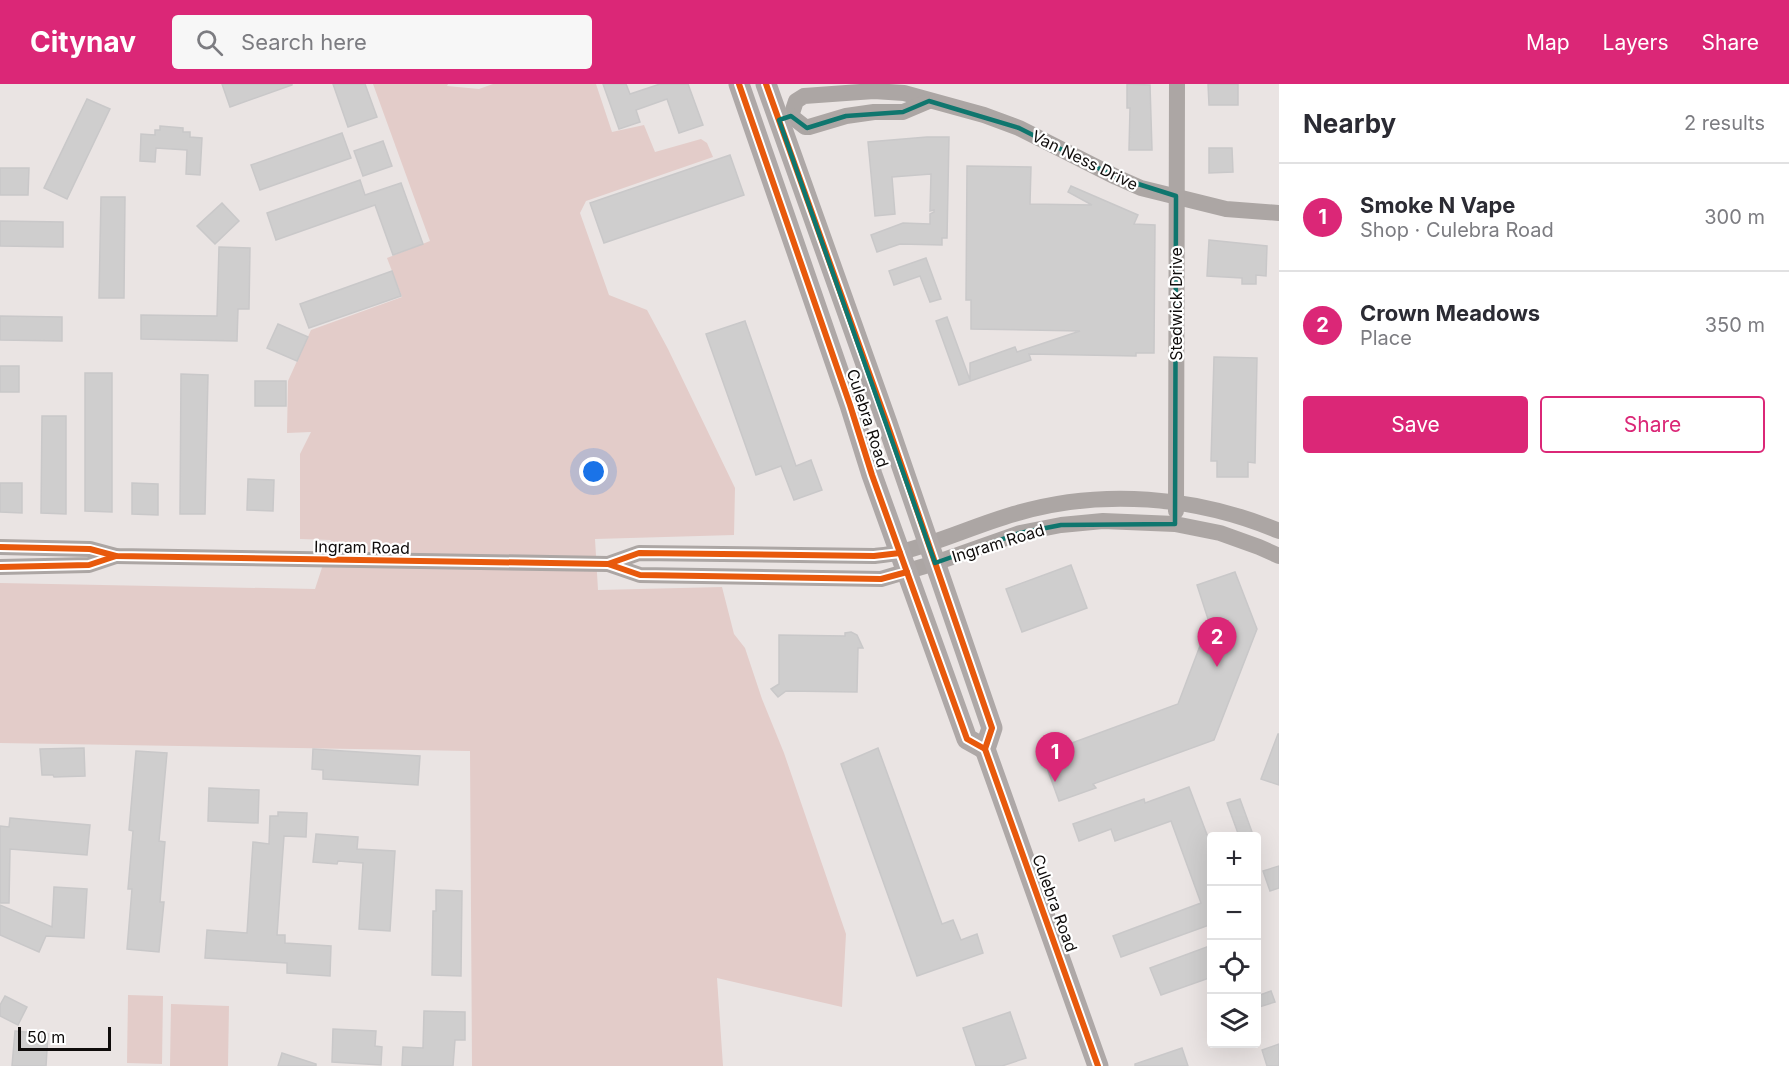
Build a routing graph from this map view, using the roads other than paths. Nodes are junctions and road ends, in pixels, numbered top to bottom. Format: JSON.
{"nodes":[{"id":1,"x":739,"y":84,"type":"edge"},
{"id":2,"x":766,"y":84,"type":"edge"},
{"id":3,"x":1178,"y":84,"type":"edge"},
{"id":4,"x":929,"y":102,"type":"junction"},
{"id":5,"x":785,"y":118,"type":"junction"},
{"id":6,"x":754,"y":127,"type":"junction"},
{"id":7,"x":1176,"y":196,"type":"junction"},
{"id":8,"x":1279,"y":213,"type":"edge"},
{"id":9,"x":1177,"y":502,"type":"junction"},
{"id":10,"x":1175,"y":524,"type":"junction"},
{"id":11,"x":1279,"y":531,"type":"edge"},
{"id":12,"x":927,"y":543,"type":"junction"},
{"id":13,"x":0,"y":547,"type":"edge"},
{"id":14,"x":900,"y":552,"type":"junction"},
{"id":15,"x":116,"y":556,"type":"junction"},
{"id":16,"x":1279,"y":556,"type":"edge"},
{"id":17,"x":934,"y":563,"type":"junction"},
{"id":18,"x":608,"y":564,"type":"junction"},
{"id":19,"x":0,"y":567,"type":"edge"},
{"id":20,"x":907,"y":572,"type":"junction"},
{"id":21,"x":986,"y":748,"type":"junction"},
{"id":22,"x":1098,"y":1066,"type":"edge"}],
"edges":[{"from":1,"to":6,"type":"main road","name":"Culebra Road"},
{"from":2,"to":5,"type":"main road","name":"Culebra Road"},
{"from":3,"to":7,"type":"street","name":"Stedwick Drive"},
{"from":4,"to":5,"type":"street"},
{"from":4,"to":5,"type":"street","name":"Van Ness Drive"},
{"from":4,"to":7,"type":"street","name":"Van Ness Drive"},
{"from":5,"to":6,"type":"street"},
{"from":5,"to":12,"type":"main road","name":"Culebra Road"},
{"from":6,"to":14,"type":"main road","name":"Culebra Road"},
{"from":7,"to":8,"type":"street","name":"Van Ness Drive"},
{"from":7,"to":9,"type":"street","name":"Stedwick Drive"},
{"from":9,"to":10,"type":"street","name":"Stedwick Drive"},
{"from":9,"to":11,"type":"street","name":"Ingram Road"},
{"from":9,"to":12,"type":"street","name":"Ingram Road"},
{"from":10,"to":16,"type":"street","name":"Ingram Road"},
{"from":10,"to":17,"type":"street","name":"Ingram Road"},
{"from":12,"to":14,"type":"street","name":"Ingram Road"},
{"from":12,"to":17,"type":"main road","name":"Culebra Road"},
{"from":13,"to":15,"type":"street","name":"Ingram Road"},
{"from":14,"to":18,"type":"street","name":"Ingram Road"},
{"from":14,"to":20,"type":"main road","name":"Culebra Road"},
{"from":15,"to":18,"type":"street","name":"Ingram Road"},
{"from":15,"to":19,"type":"street","name":"Ingram Road"},
{"from":17,"to":20,"type":"street","name":"Ingram Road"},
{"from":17,"to":21,"type":"main road","name":"Culebra Road"},
{"from":18,"to":20,"type":"street","name":"Ingram Road"},
{"from":20,"to":21,"type":"main road","name":"Culebra Road"},
{"from":21,"to":22,"type":"main road","name":"Culebra Road"}]}
